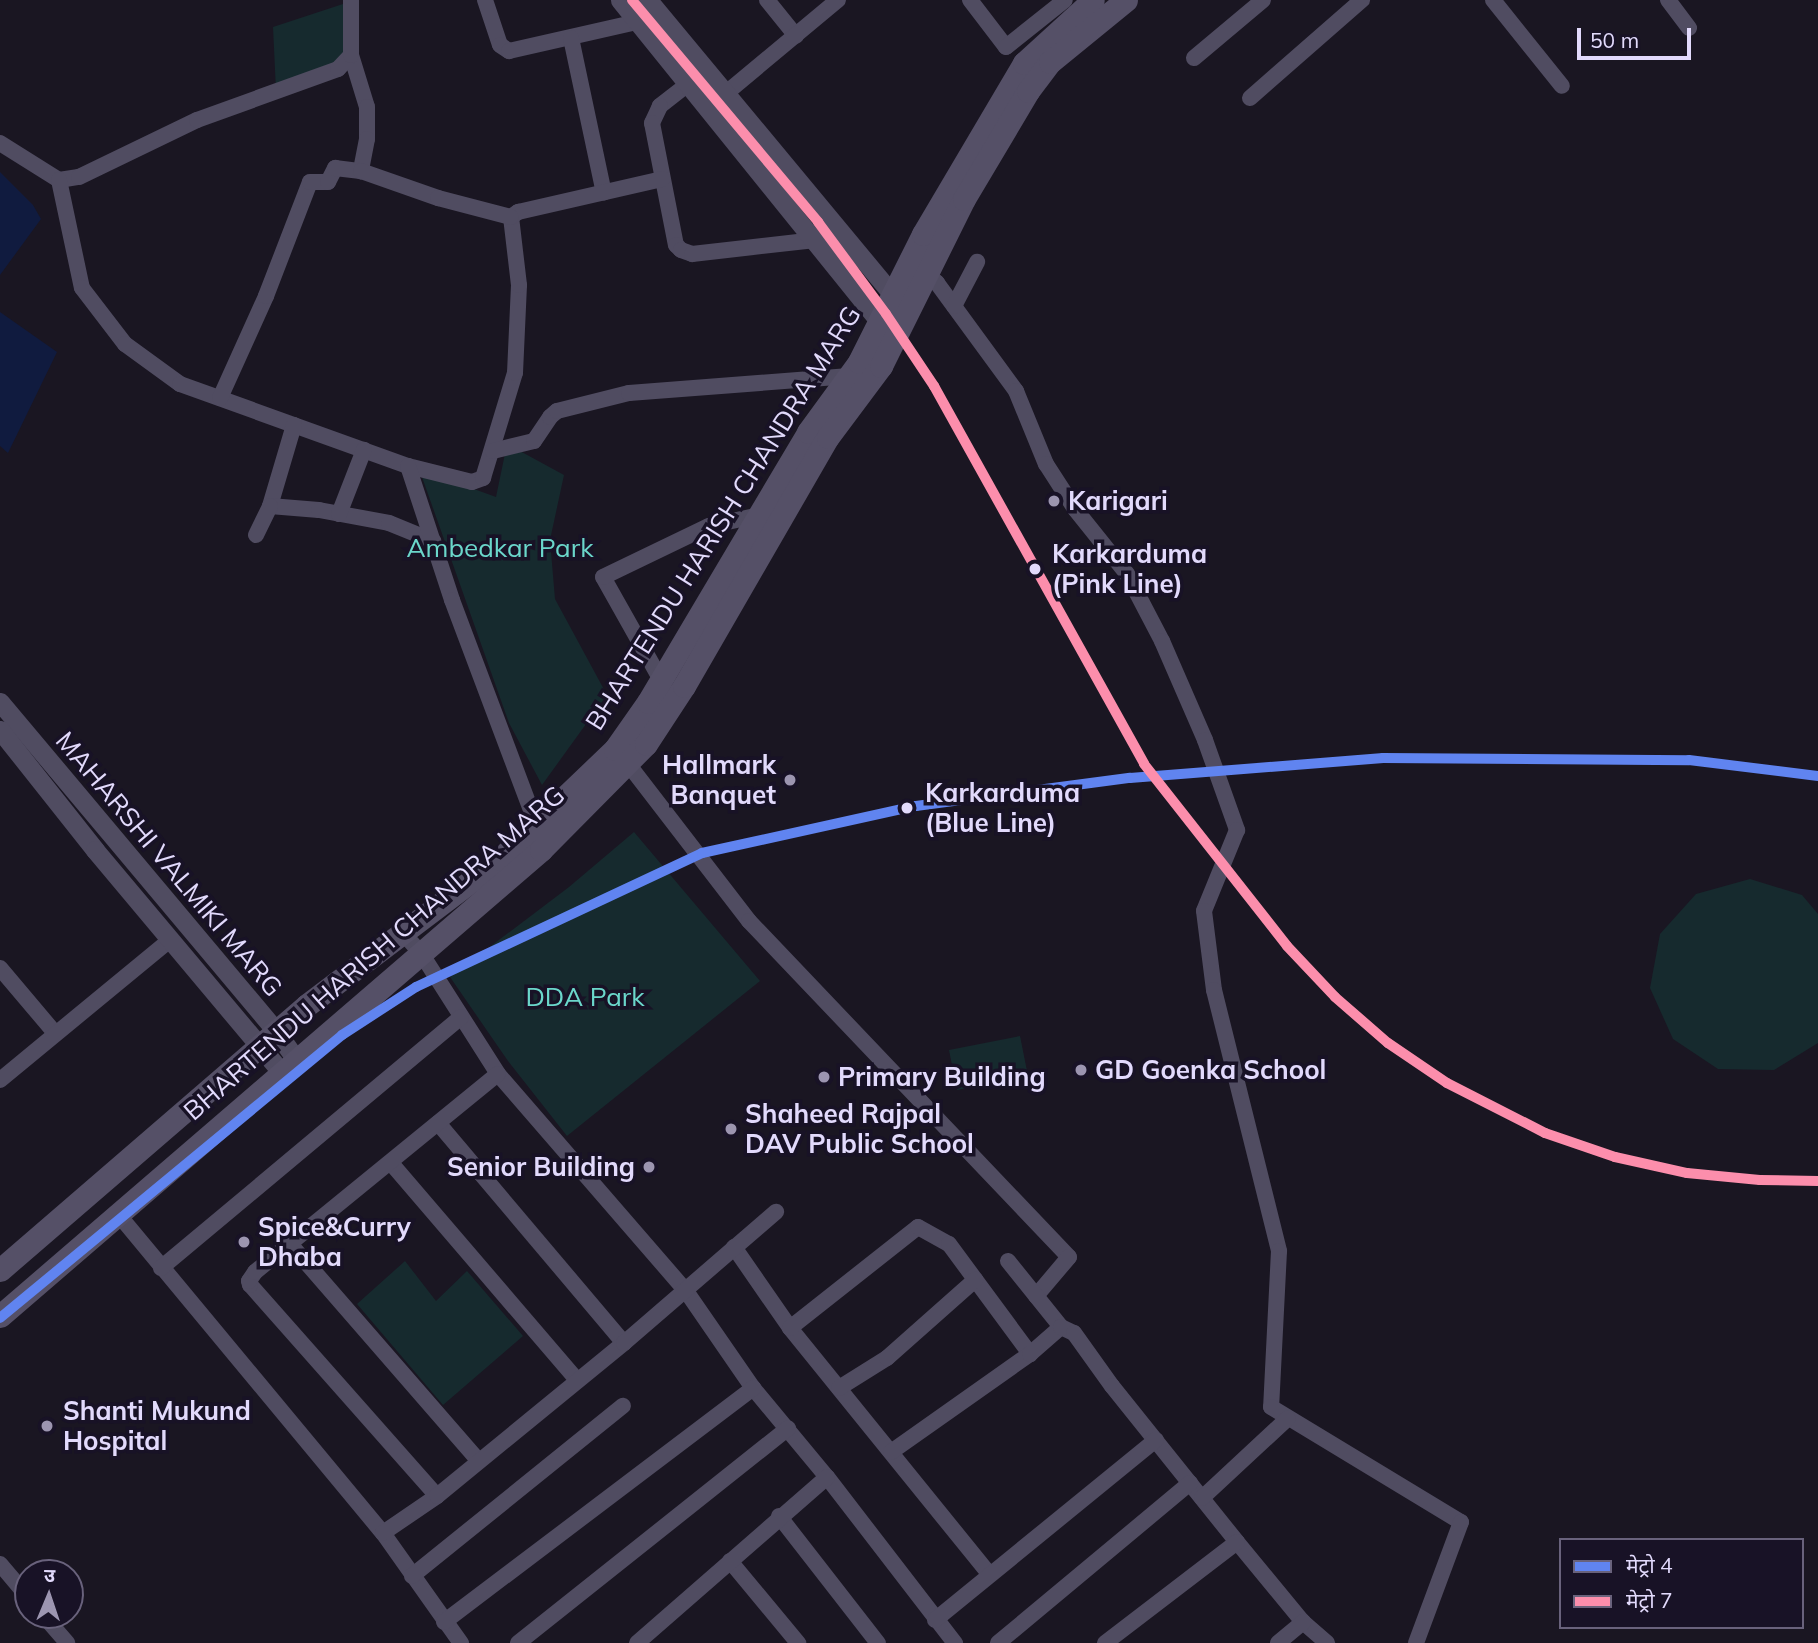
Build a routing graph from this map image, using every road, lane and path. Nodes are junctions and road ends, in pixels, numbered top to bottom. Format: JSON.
{"nodes":[{"id":1,"x":351,"y":0,"type":"edge"},
{"id":2,"x":485,"y":0,"type":"edge"},
{"id":3,"x":620,"y":0,"type":"edge"},
{"id":4,"x":648,"y":0,"type":"edge"},
{"id":5,"x":766,"y":0,"type":"edge"},
{"id":6,"x":838,"y":0,"type":"edge"},
{"id":7,"x":970,"y":0,"type":"edge"},
{"id":8,"x":1065,"y":0,"type":"edge"},
{"id":9,"x":1093,"y":0,"type":"edge"},
{"id":10,"x":1126,"y":0,"type":"edge"},
{"id":11,"x":1263,"y":0,"type":"edge"},
{"id":12,"x":1362,"y":0,"type":"edge"},
{"id":13,"x":1493,"y":0,"type":"edge"},
{"id":14,"x":1668,"y":0,"type":"edge"},
{"id":15,"x":637,"y":22,"type":"junction"},
{"id":16,"x":1689,"y":28,"type":"dead end"},
{"id":17,"x":796,"y":36,"type":"junction"},
{"id":18,"x":571,"y":38,"type":"junction"},
{"id":19,"x":351,"y":55,"type":"junction"},
{"id":20,"x":1194,"y":58,"type":"dead end"},
{"id":21,"x":688,"y":84,"type":"junction"},
{"id":22,"x":1562,"y":86,"type":"dead end"},
{"id":23,"x":725,"y":94,"type":"junction"},
{"id":24,"x":1250,"y":97,"type":"dead end"},
{"id":25,"x":0,"y":143,"type":"edge"},
{"id":26,"x":361,"y":171,"type":"junction"},
{"id":27,"x":662,"y":179,"type":"junction"},
{"id":28,"x":59,"y":180,"type":"junction"},
{"id":29,"x":604,"y":193,"type":"junction"},
{"id":30,"x":512,"y":217,"type":"junction"},
{"id":31,"x":814,"y":240,"type":"junction"},
{"id":32,"x":977,"y":262,"type":"dead end"},
{"id":33,"x":919,"y":266,"type":"junction"},
{"id":34,"x":892,"y":295,"type":"junction"},
{"id":35,"x":954,"y":306,"type":"junction"},
{"id":36,"x":908,"y":313,"type":"junction"},
{"id":37,"x":880,"y":321,"type":"junction"},
{"id":38,"x":894,"y":340,"type":"junction"},
{"id":39,"x":849,"y":376,"type":"junction"},
{"id":40,"x":220,"y":398,"type":"junction"},
{"id":41,"x":294,"y":425,"type":"junction"},
{"id":42,"x":364,"y":450,"type":"junction"},
{"id":43,"x":494,"y":451,"type":"junction"},
{"id":44,"x":408,"y":466,"type":"junction"},
{"id":45,"x":270,"y":506,"type":"junction"},
{"id":46,"x":339,"y":514,"type":"junction"},
{"id":47,"x":760,"y":515,"type":"junction"},
{"id":48,"x":256,"y":535,"type":"dead end"},
{"id":49,"x":433,"y":541,"type":"junction"},
{"id":50,"x":661,"y":680,"type":"junction"},
{"id":51,"x":0,"y":702,"type":"edge"},
{"id":52,"x":0,"y":730,"type":"edge"},
{"id":53,"x":621,"y":755,"type":"junction"},
{"id":54,"x":536,"y":823,"type":"junction"},
{"id":55,"x":402,"y":932,"type":"junction"},
{"id":56,"x":170,"y":940,"type":"junction"},
{"id":57,"x":421,"y":953,"type":"junction"},
{"id":58,"x":0,"y":968,"type":"edge"},
{"id":59,"x":461,"y":1017,"type":"junction"},
{"id":60,"x":55,"y":1033,"type":"junction"},
{"id":61,"x":267,"y":1039,"type":"junction"},
{"id":62,"x":289,"y":1067,"type":"junction"},
{"id":63,"x":498,"y":1074,"type":"junction"},
{"id":64,"x":0,"y":1080,"type":"edge"},
{"id":65,"x":438,"y":1123,"type":"junction"},
{"id":66,"x":391,"y":1163,"type":"junction"},
{"id":67,"x":776,"y":1212,"type":"dead end"},
{"id":68,"x":118,"y":1214,"type":"junction"},
{"id":69,"x":291,"y":1245,"type":"junction"},
{"id":70,"x":734,"y":1247,"type":"junction"},
{"id":71,"x":1008,"y":1261,"type":"dead end"},
{"id":72,"x":161,"y":1268,"type":"junction"},
{"id":73,"x":0,"y":1270,"type":"edge"},
{"id":74,"x":975,"y":1280,"type":"junction"},
{"id":75,"x":686,"y":1291,"type":"junction"},
{"id":76,"x":1036,"y":1296,"type":"junction"},
{"id":77,"x":0,"y":1316,"type":"edge"},
{"id":78,"x":1061,"y":1327,"type":"junction"},
{"id":79,"x":790,"y":1328,"type":"junction"},
{"id":80,"x":624,"y":1343,"type":"junction"},
{"id":81,"x":1030,"y":1354,"type":"junction"},
{"id":82,"x":577,"y":1380,"type":"junction"},
{"id":83,"x":752,"y":1388,"type":"junction"},
{"id":84,"x":839,"y":1388,"type":"junction"},
{"id":85,"x":623,"y":1406,"type":"dead end"},
{"id":86,"x":1288,"y":1418,"type":"junction"},
{"id":87,"x":788,"y":1429,"type":"junction"},
{"id":88,"x":1156,"y":1440,"type":"junction"},
{"id":89,"x":891,"y":1452,"type":"junction"},
{"id":90,"x":479,"y":1461,"type":"junction"},
{"id":91,"x":827,"y":1477,"type":"junction"},
{"id":92,"x":1190,"y":1483,"type":"junction"},
{"id":93,"x":437,"y":1496,"type":"junction"},
{"id":94,"x":1202,"y":1498,"type":"junction"},
{"id":95,"x":779,"y":1516,"type":"junction"},
{"id":96,"x":383,"y":1533,"type":"junction"},
{"id":97,"x":1237,"y":1542,"type":"junction"},
{"id":98,"x":730,"y":1561,"type":"junction"},
{"id":99,"x":0,"y":1564,"type":"edge"},
{"id":100,"x":989,"y":1574,"type":"junction"},
{"id":101,"x":412,"y":1576,"type":"junction"},
{"id":102,"x":14,"y":1580,"type":"edge"},
{"id":103,"x":935,"y":1620,"type":"junction"},
{"id":104,"x":444,"y":1622,"type":"junction"},
{"id":105,"x":1303,"y":1622,"type":"junction"},
{"id":106,"x":55,"y":1629,"type":"edge"},
{"id":107,"x":1114,"y":1640,"type":"edge"},
{"id":108,"x":67,"y":1643,"type":"edge"},
{"id":109,"x":461,"y":1643,"type":"edge"},
{"id":110,"x":517,"y":1643,"type":"edge"},
{"id":111,"x":636,"y":1643,"type":"edge"},
{"id":112,"x":798,"y":1643,"type":"edge"},
{"id":113,"x":877,"y":1643,"type":"edge"},
{"id":114,"x":955,"y":1643,"type":"edge"},
{"id":115,"x":998,"y":1643,"type":"edge"},
{"id":116,"x":1278,"y":1643,"type":"edge"},
{"id":117,"x":1328,"y":1643,"type":"edge"},
{"id":118,"x":1416,"y":1643,"type":"edge"}],
"edges":[{"from":1,"to":19,"type":"street"},
{"from":2,"to":18,"type":"street"},
{"from":3,"to":15,"type":"street"},
{"from":4,"to":23,"type":"street"},
{"from":5,"to":17,"type":"street"},
{"from":6,"to":17,"type":"street"},
{"from":7,"to":8,"type":"street"},
{"from":9,"to":33,"type":"main road","name":"BHARTENDU HARISH CHANDRA MARG"},
{"from":10,"to":33,"type":"main road","name":"BHARTENDU HARISH CHANDRA MARG"},
{"from":11,"to":20,"type":"street"},
{"from":12,"to":24,"type":"street"},
{"from":13,"to":22,"type":"street"},
{"from":14,"to":16,"type":"street"},
{"from":15,"to":18,"type":"street"},
{"from":15,"to":21,"type":"street"},
{"from":17,"to":23,"type":"street"},
{"from":18,"to":29,"type":"street"},
{"from":19,"to":26,"type":"street"},
{"from":19,"to":28,"type":"street"},
{"from":21,"to":27,"type":"street"},
{"from":21,"to":31,"type":"street"},
{"from":23,"to":34,"type":"street"},
{"from":25,"to":28,"type":"street"},
{"from":26,"to":30,"type":"street"},
{"from":26,"to":40,"type":"street"},
{"from":27,"to":29,"type":"street"},
{"from":27,"to":31,"type":"street"},
{"from":28,"to":40,"type":"street"},
{"from":29,"to":30,"type":"street"},
{"from":30,"to":43,"type":"street"},
{"from":31,"to":37,"type":"street"},
{"from":32,"to":35,"type":"street"},
{"from":33,"to":34,"type":"main road","name":"BHARTENDU HARISH CHANDRA MARG"},
{"from":33,"to":35,"type":"street"},
{"from":33,"to":36,"type":"main road","name":"BHARTENDU HARISH CHANDRA MARG"},
{"from":34,"to":36,"type":"street"},
{"from":34,"to":37,"type":"main road","name":"BHARTENDU HARISH CHANDRA MARG"},
{"from":35,"to":86,"type":"street"},
{"from":36,"to":38,"type":"main road","name":"BHARTENDU HARISH CHANDRA MARG"},
{"from":37,"to":38,"type":"street"},
{"from":37,"to":39,"type":"main road","name":"BHARTENDU HARISH CHANDRA MARG"},
{"from":38,"to":53,"type":"main road","name":"BHARTENDU HARISH CHANDRA MARG"},
{"from":39,"to":43,"type":"street"},
{"from":39,"to":47,"type":"main road","name":"BHARTENDU HARISH CHANDRA MARG"},
{"from":40,"to":41,"type":"street"},
{"from":41,"to":42,"type":"street"},
{"from":41,"to":45,"type":"street"},
{"from":42,"to":44,"type":"street"},
{"from":42,"to":46,"type":"street"},
{"from":43,"to":44,"type":"street"},
{"from":44,"to":49,"type":"street"},
{"from":45,"to":46,"type":"street"},
{"from":45,"to":48,"type":"street"},
{"from":46,"to":49,"type":"street"},
{"from":47,"to":50,"type":"main road","name":"BHARTENDU HARISH CHANDRA MARG"},
{"from":47,"to":50,"type":"street"},
{"from":49,"to":54,"type":"street"},
{"from":50,"to":53,"type":"main road","name":"BHARTENDU HARISH CHANDRA MARG"},
{"from":51,"to":61,"type":"street","name":"MAHARSHI VALMIKI MARG"},
{"from":52,"to":56,"type":"street","name":"MAHARSHI VALMIKI MARG"},
{"from":53,"to":54,"type":"main road","name":"BHARTENDU HARISH CHANDRA MARG"},
{"from":53,"to":57,"type":"main road","name":"BHARTENDU HARISH CHANDRA MARG"},
{"from":53,"to":76,"type":"street"},
{"from":54,"to":55,"type":"main road","name":"BHARTENDU HARISH CHANDRA MARG"},
{"from":55,"to":57,"type":"street"},
{"from":55,"to":61,"type":"main road","name":"BHARTENDU HARISH CHANDRA MARG"},
{"from":56,"to":60,"type":"street"},
{"from":56,"to":61,"type":"street","name":"MAHARSHI VALMIKI MARG"},
{"from":57,"to":59,"type":"street"},
{"from":57,"to":62,"type":"main road","name":"BHARTENDU HARISH CHANDRA MARG"},
{"from":58,"to":60,"type":"street"},
{"from":59,"to":63,"type":"street"},
{"from":59,"to":72,"type":"street"},
{"from":60,"to":64,"type":"street"},
{"from":61,"to":62,"type":"street","name":"MAHARSHI VALMIKI MARG"},
{"from":61,"to":73,"type":"main road","name":"BHARTENDU HARISH CHANDRA MARG"},
{"from":62,"to":68,"type":"main road","name":"BHARTENDU HARISH CHANDRA MARG"},
{"from":63,"to":65,"type":"street"},
{"from":63,"to":75,"type":"street"},
{"from":65,"to":66,"type":"street"},
{"from":65,"to":80,"type":"street"},
{"from":66,"to":69,"type":"street"},
{"from":66,"to":82,"type":"street"},
{"from":67,"to":70,"type":"street"},
{"from":68,"to":72,"type":"street"},
{"from":68,"to":77,"type":"main road","name":"BHARTENDU HARISH CHANDRA MARG"},
{"from":69,"to":90,"type":"street"},
{"from":69,"to":93,"type":"street"},
{"from":70,"to":75,"type":"street"},
{"from":70,"to":79,"type":"street"},
{"from":71,"to":76,"type":"street"},
{"from":72,"to":96,"type":"street"},
{"from":74,"to":79,"type":"street"},
{"from":74,"to":81,"type":"street"},
{"from":74,"to":84,"type":"street"},
{"from":75,"to":80,"type":"street"},
{"from":75,"to":83,"type":"street"},
{"from":76,"to":78,"type":"street"},
{"from":78,"to":81,"type":"street"},
{"from":78,"to":88,"type":"street"},
{"from":79,"to":84,"type":"street"},
{"from":80,"to":82,"type":"street"},
{"from":81,"to":89,"type":"street"},
{"from":82,"to":90,"type":"street"},
{"from":83,"to":87,"type":"street"},
{"from":83,"to":104,"type":"street"},
{"from":84,"to":89,"type":"street"},
{"from":85,"to":101,"type":"street"},
{"from":86,"to":94,"type":"street"},
{"from":86,"to":118,"type":"street"},
{"from":87,"to":91,"type":"street"},
{"from":87,"to":110,"type":"street"},
{"from":88,"to":92,"type":"street"},
{"from":88,"to":100,"type":"street"},
{"from":89,"to":100,"type":"street"},
{"from":90,"to":93,"type":"street"},
{"from":91,"to":95,"type":"street"},
{"from":91,"to":103,"type":"street"},
{"from":92,"to":94,"type":"street"},
{"from":92,"to":115,"type":"street"},
{"from":93,"to":96,"type":"street"},
{"from":94,"to":97,"type":"street"},
{"from":95,"to":98,"type":"street"},
{"from":95,"to":113,"type":"street"},
{"from":96,"to":101,"type":"street"},
{"from":97,"to":105,"type":"street"},
{"from":97,"to":107,"type":"street"},
{"from":98,"to":111,"type":"street"},
{"from":98,"to":112,"type":"street"},
{"from":99,"to":102,"type":"street"},
{"from":100,"to":103,"type":"street"},
{"from":101,"to":104,"type":"street"},
{"from":103,"to":114,"type":"street"},
{"from":104,"to":109,"type":"street"},
{"from":105,"to":116,"type":"street"},
{"from":105,"to":117,"type":"street"},
{"from":106,"to":108,"type":"street"}]}
